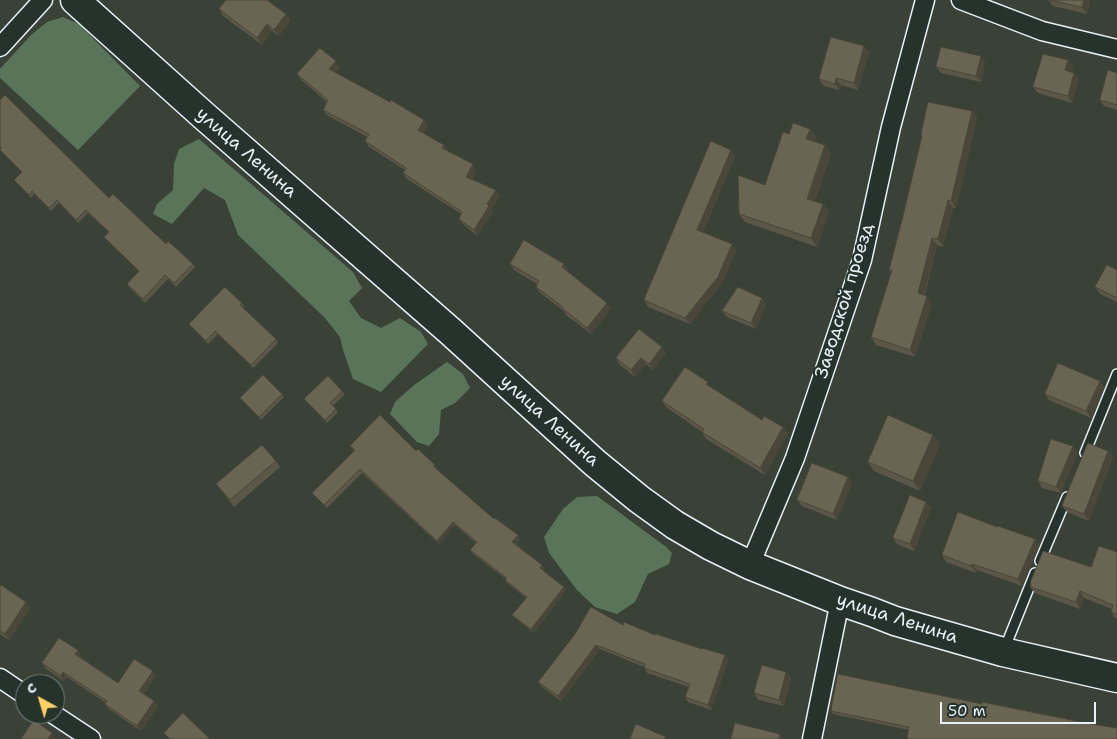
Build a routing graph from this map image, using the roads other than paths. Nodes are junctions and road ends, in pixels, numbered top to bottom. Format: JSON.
{"nodes":[{"id":1,"x":43,"y":0,"type":"edge"},
{"id":2,"x":75,"y":0,"type":"edge"},
{"id":3,"x":925,"y":0,"type":"edge"},
{"id":4,"x":961,"y":0,"type":"edge"},
{"id":5,"x":0,"y":47,"type":"edge"},
{"id":6,"x":1117,"y":49,"type":"edge"},
{"id":7,"x":1117,"y":374,"type":"edge"},
{"id":8,"x":1081,"y":462,"type":"edge"},
{"id":9,"x":1071,"y":488,"type":"edge"},
{"id":10,"x":750,"y":565,"type":"junction"},
{"id":11,"x":840,"y":601,"type":"junction"},
{"id":12,"x":1003,"y":652,"type":"junction"},
{"id":13,"x":0,"y":678,"type":"edge"},
{"id":14,"x":1117,"y":678,"type":"edge"},
{"id":15,"x":15,"y":688,"type":"edge"},
{"id":16,"x":65,"y":722,"type":"edge"},
{"id":17,"x":91,"y":739,"type":"edge"},
{"id":18,"x":812,"y":739,"type":"edge"}],
"edges":[{"from":1,"to":5,"type":"street"},
{"from":2,"to":10,"type":"main road","name":"улица Ленина"},
{"from":3,"to":10,"type":"street","name":"Заводской проезд"},
{"from":4,"to":6,"type":"street"},
{"from":7,"to":8,"type":"lane"},
{"from":9,"to":12,"type":"lane"},
{"from":10,"to":11,"type":"main road","name":"улица Ленина"},
{"from":11,"to":12,"type":"main road","name":"улица Ленина"},
{"from":11,"to":18,"type":"street"},
{"from":12,"to":14,"type":"main road","name":"улица Ленина"},
{"from":13,"to":15,"type":"street"},
{"from":16,"to":17,"type":"street"}]}
